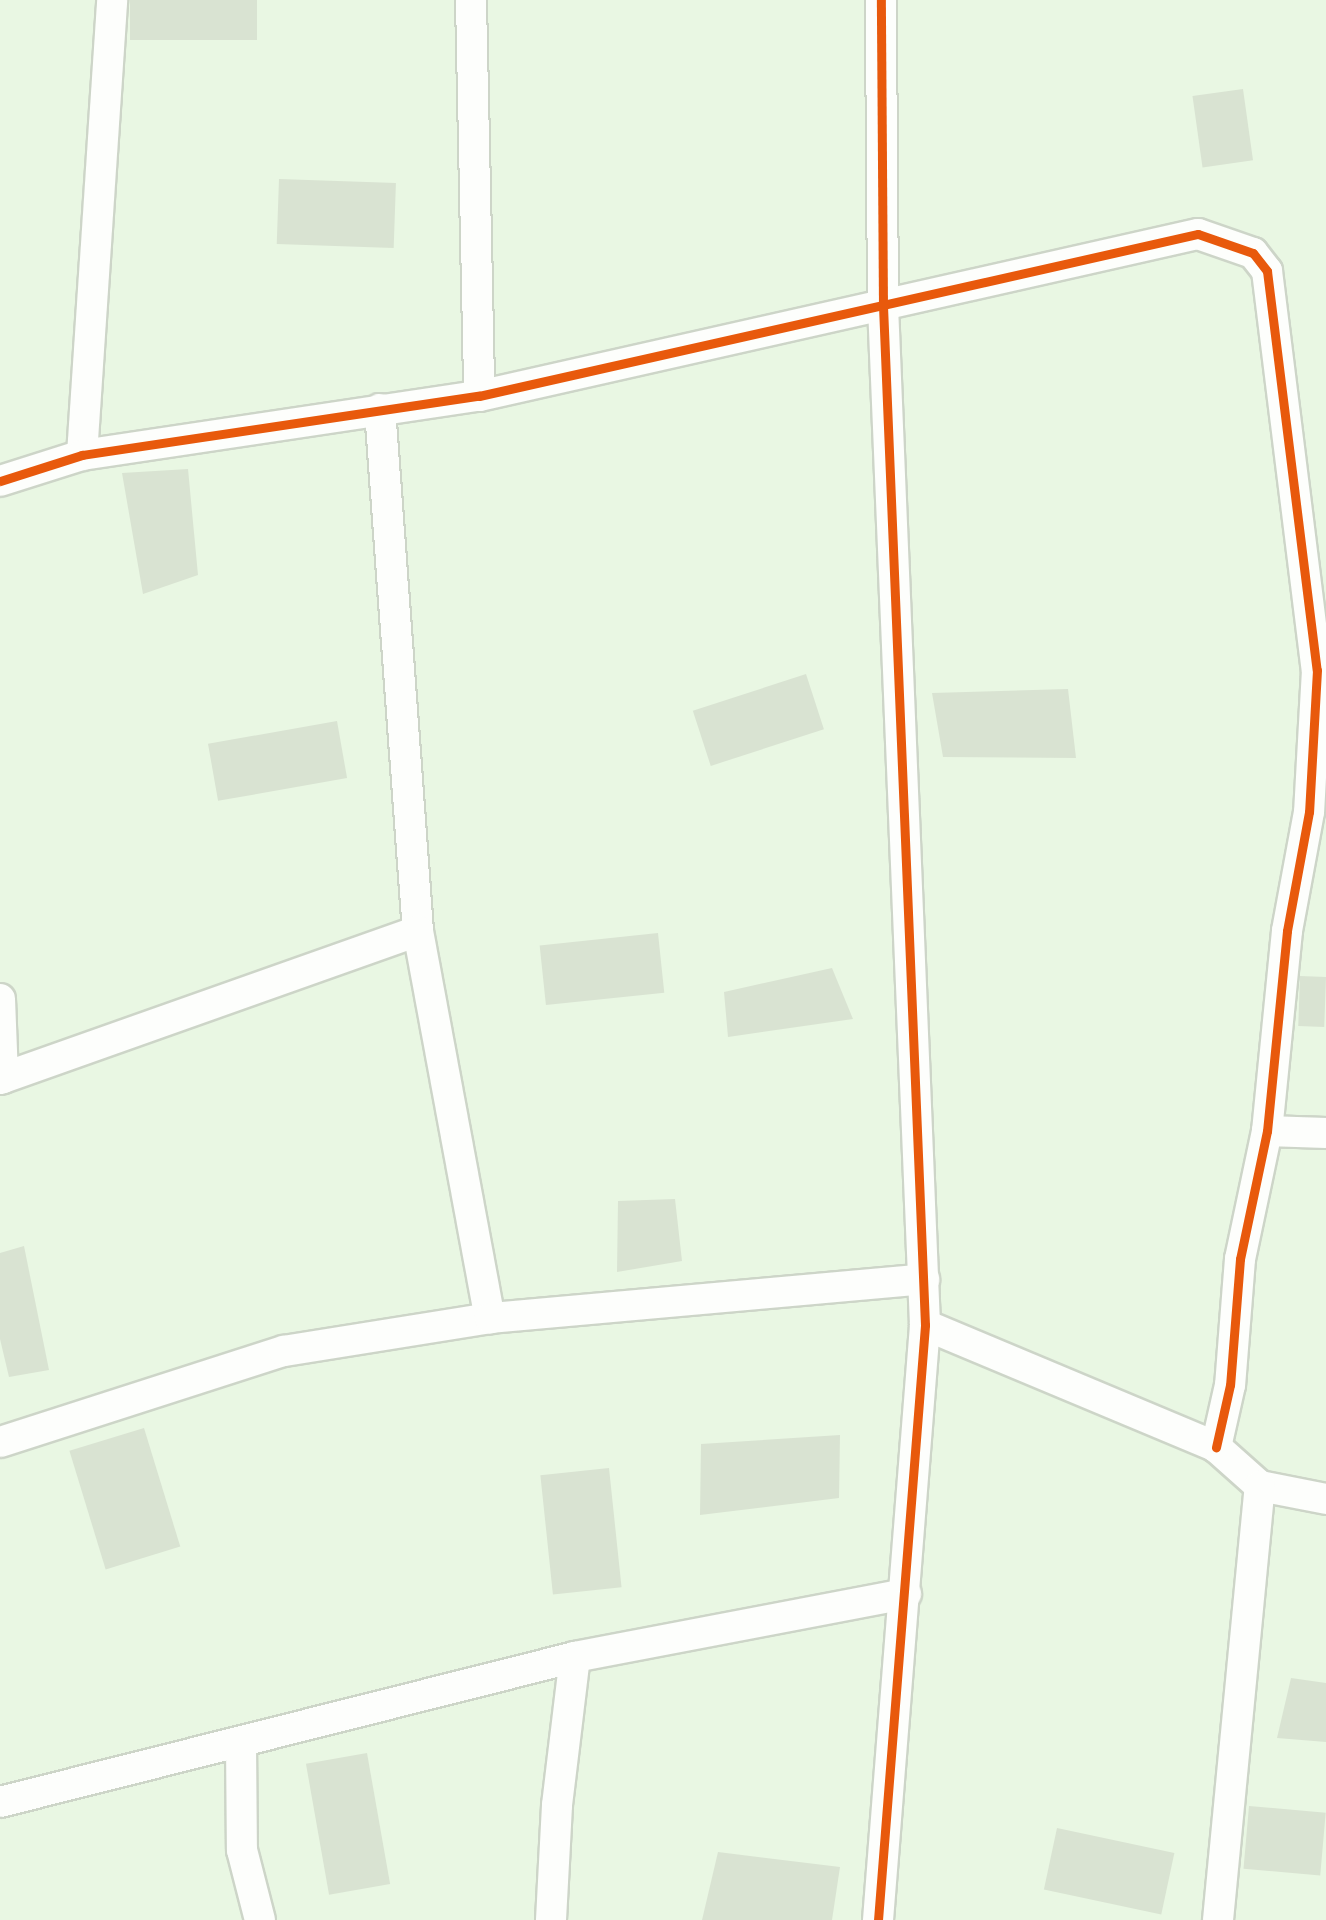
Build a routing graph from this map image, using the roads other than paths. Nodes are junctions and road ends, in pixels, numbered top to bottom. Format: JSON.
{"nodes":[{"id":1,"x":112,"y":0,"type":"edge"},
{"id":2,"x":471,"y":0,"type":"edge"},
{"id":3,"x":881,"y":0,"type":"edge"},
{"id":4,"x":883,"y":307,"type":"junction"},
{"id":5,"x":479,"y":396,"type":"junction"},
{"id":6,"x":380,"y":409,"type":"junction"},
{"id":7,"x":82,"y":454,"type":"junction"},
{"id":8,"x":0,"y":481,"type":"edge"},
{"id":9,"x":418,"y":931,"type":"junction"},
{"id":10,"x":0,"y":999,"type":"edge"},
{"id":11,"x":1,"y":1079,"type":"edge"},
{"id":12,"x":1267,"y":1131,"type":"junction"},
{"id":13,"x":1326,"y":1133,"type":"edge"},
{"id":14,"x":924,"y":1279,"type":"junction"},
{"id":15,"x":490,"y":1318,"type":"junction"},
{"id":16,"x":925,"y":1325,"type":"junction"},
{"id":17,"x":0,"y":1442,"type":"edge"},
{"id":18,"x":1216,"y":1447,"type":"junction"},
{"id":19,"x":1260,"y":1486,"type":"junction"},
{"id":20,"x":1326,"y":1499,"type":"edge"},
{"id":21,"x":906,"y":1594,"type":"junction"},
{"id":22,"x":575,"y":1657,"type":"junction"},
{"id":23,"x":241,"y":1743,"type":"junction"},
{"id":24,"x":0,"y":1802,"type":"edge"},
{"id":25,"x":260,"y":1920,"type":"edge"},
{"id":26,"x":551,"y":1920,"type":"edge"},
{"id":27,"x":877,"y":1920,"type":"edge"},
{"id":28,"x":1218,"y":1920,"type":"edge"}],
"edges":[{"from":1,"to":7,"type":"street"},
{"from":2,"to":5,"type":"street"},
{"from":3,"to":4,"type":"street"},
{"from":4,"to":5,"type":"street"},
{"from":4,"to":12,"type":"street"},
{"from":4,"to":14,"type":"street"},
{"from":5,"to":6,"type":"street"},
{"from":6,"to":7,"type":"street"},
{"from":6,"to":9,"type":"street"},
{"from":7,"to":8,"type":"street"},
{"from":9,"to":11,"type":"street"},
{"from":9,"to":15,"type":"street"},
{"from":10,"to":11,"type":"street"},
{"from":12,"to":13,"type":"street"},
{"from":12,"to":18,"type":"street"},
{"from":14,"to":15,"type":"street"},
{"from":14,"to":16,"type":"street"},
{"from":15,"to":17,"type":"street"},
{"from":16,"to":18,"type":"street"},
{"from":16,"to":21,"type":"street"},
{"from":18,"to":19,"type":"street"},
{"from":19,"to":20,"type":"street"},
{"from":19,"to":28,"type":"street"},
{"from":21,"to":22,"type":"street"},
{"from":21,"to":27,"type":"street"},
{"from":22,"to":23,"type":"street"},
{"from":22,"to":26,"type":"street"},
{"from":23,"to":24,"type":"street"},
{"from":23,"to":25,"type":"street"}]}
